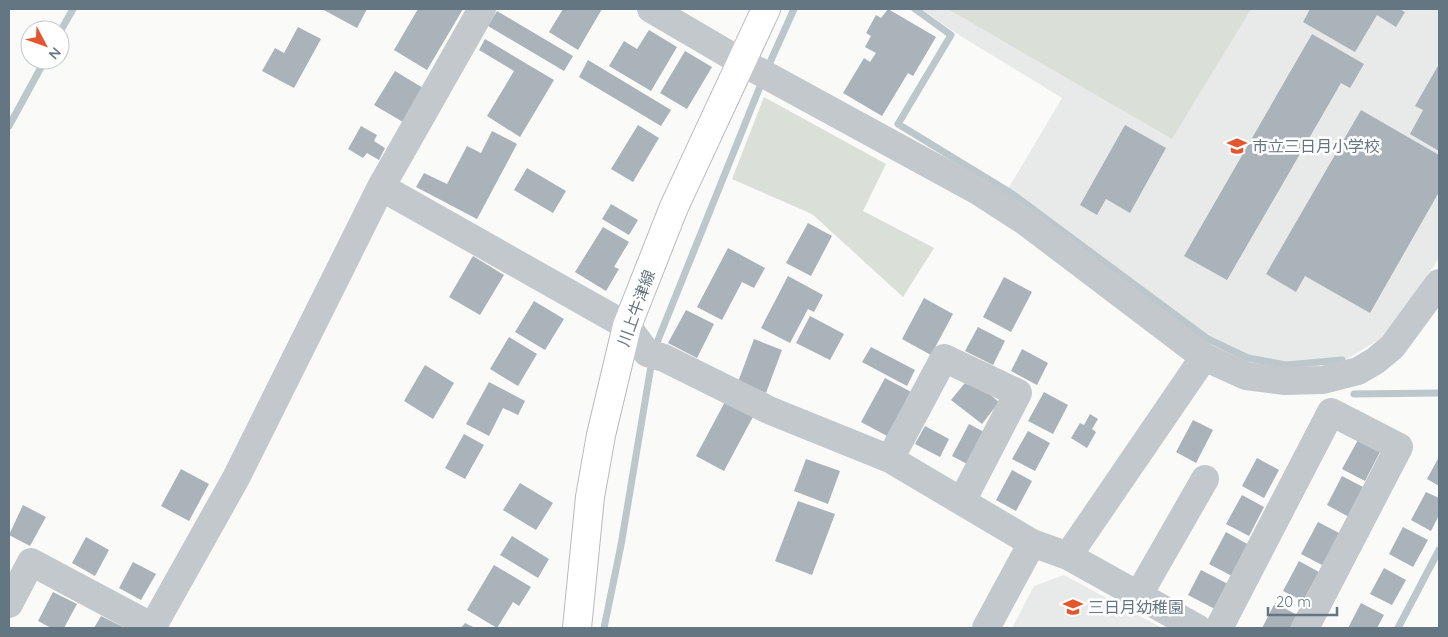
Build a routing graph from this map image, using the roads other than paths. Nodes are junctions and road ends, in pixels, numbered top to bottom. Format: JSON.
{"nodes":[{"id":1,"x":482,"y":9,"type":"edge"},
{"id":2,"x":651,"y":9,"type":"edge"},
{"id":3,"x":766,"y":9,"type":"edge"},
{"id":4,"x":758,"y":70,"type":"junction"},
{"id":5,"x":381,"y":188,"type":"junction"},
{"id":6,"x":1439,"y":283,"type":"edge"},
{"id":7,"x":628,"y":326,"type":"junction"},
{"id":8,"x":1204,"y":357,"type":"junction"},
{"id":9,"x":890,"y":459,"type":"junction"},
{"id":10,"x":1205,"y":478,"type":"dead end"},
{"id":11,"x":962,"y":501,"type":"junction"},
{"id":12,"x":1032,"y":543,"type":"junction"},
{"id":13,"x":1068,"y":556,"type":"junction"},
{"id":14,"x":1138,"y":596,"type":"junction"},
{"id":15,"x":9,"y":604,"type":"edge"},
{"id":16,"x":152,"y":628,"type":"edge"},
{"id":17,"x":577,"y":628,"type":"edge"},
{"id":18,"x":986,"y":628,"type":"edge"},
{"id":19,"x":1197,"y":628,"type":"edge"},
{"id":20,"x":1219,"y":628,"type":"edge"},
{"id":21,"x":1305,"y":628,"type":"edge"}],
"edges":[{"from":1,"to":5,"type":"street"},
{"from":2,"to":4,"type":"street"},
{"from":3,"to":4,"type":"main road","name":"川上牛津線"},
{"from":4,"to":7,"type":"main road","name":"川上牛津線"},
{"from":4,"to":8,"type":"street"},
{"from":5,"to":7,"type":"street"},
{"from":5,"to":16,"type":"street"},
{"from":6,"to":8,"type":"street"},
{"from":7,"to":9,"type":"street"},
{"from":7,"to":17,"type":"main road","name":"川上牛津線"},
{"from":8,"to":13,"type":"street"},
{"from":9,"to":11,"type":"street"},
{"from":9,"to":11,"type":"street"},
{"from":10,"to":14,"type":"street"},
{"from":11,"to":12,"type":"street"},
{"from":12,"to":13,"type":"street"},
{"from":12,"to":18,"type":"street"},
{"from":13,"to":14,"type":"street"},
{"from":14,"to":19,"type":"street"},
{"from":15,"to":16,"type":"street"},
{"from":20,"to":21,"type":"street"}]}
